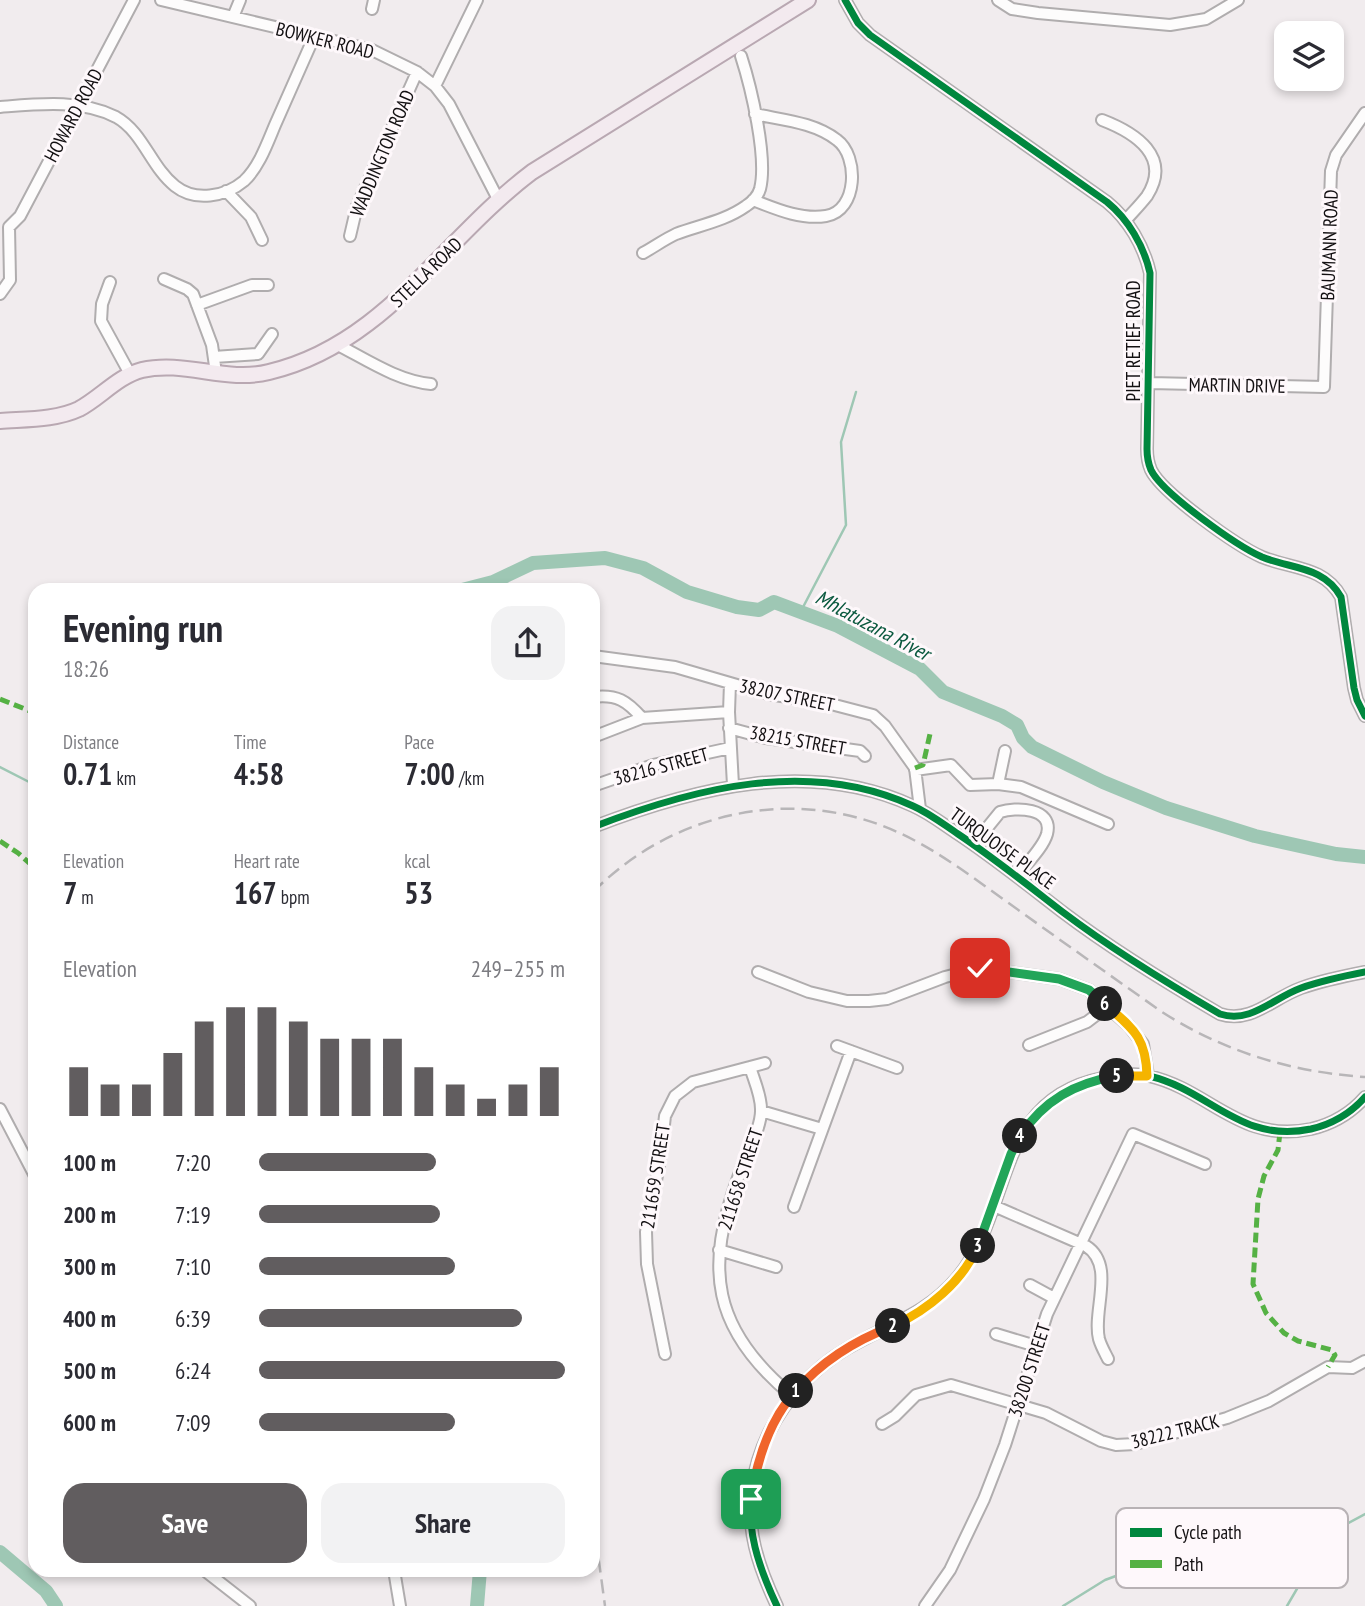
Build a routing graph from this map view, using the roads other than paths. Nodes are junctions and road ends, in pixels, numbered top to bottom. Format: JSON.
{"nodes":[{"id":1,"x":134,"y":0,"type":"edge"},
{"id":2,"x":161,"y":0,"type":"edge"},
{"id":3,"x":240,"y":0,"type":"edge"},
{"id":4,"x":477,"y":0,"type":"edge"},
{"id":5,"x":808,"y":0,"type":"edge"},
{"id":6,"x":845,"y":0,"type":"edge"},
{"id":7,"x":998,"y":0,"type":"edge"},
{"id":8,"x":1238,"y":0,"type":"edge"},
{"id":9,"x":233,"y":17,"type":"junction"},
{"id":10,"x":314,"y":37,"type":"junction"},
{"id":11,"x":741,"y":56,"type":"dead end"},
{"id":12,"x":417,"y":72,"type":"junction"},
{"id":13,"x":435,"y":86,"type":"junction"},
{"id":14,"x":79,"y":106,"type":"junction"},
{"id":15,"x":0,"y":107,"type":"edge"},
{"id":16,"x":1365,"y":113,"type":"edge"},
{"id":17,"x":755,"y":114,"type":"junction"},
{"id":18,"x":1102,"y":120,"type":"dead end"},
{"id":19,"x":226,"y":191,"type":"junction"},
{"id":20,"x":753,"y":200,"type":"junction"},
{"id":21,"x":499,"y":201,"type":"junction"},
{"id":22,"x":1125,"y":221,"type":"junction"},
{"id":23,"x":5,"y":229,"type":"edge"},
{"id":24,"x":350,"y":236,"type":"dead end"},
{"id":25,"x":262,"y":240,"type":"dead end"},
{"id":26,"x":643,"y":253,"type":"dead end"},
{"id":27,"x":164,"y":279,"type":"dead end"},
{"id":28,"x":110,"y":282,"type":"dead end"},
{"id":29,"x":268,"y":285,"type":"dead end"},
{"id":30,"x":0,"y":294,"type":"edge"},
{"id":31,"x":197,"y":304,"type":"junction"},
{"id":32,"x":272,"y":334,"type":"dead end"},
{"id":33,"x":338,"y":345,"type":"junction"},
{"id":34,"x":214,"y":357,"type":"junction"},
{"id":35,"x":216,"y":373,"type":"junction"},
{"id":36,"x":130,"y":374,"type":"junction"},
{"id":37,"x":431,"y":383,"type":"dead end"},
{"id":38,"x":1150,"y":383,"type":"junction"},
{"id":39,"x":1324,"y":387,"type":"joint"},
{"id":40,"x":0,"y":421,"type":"edge"},
{"id":41,"x":600,"y":657,"type":"edge"},
{"id":42,"x":730,"y":682,"type":"junction"},
{"id":43,"x":600,"y":696,"type":"edge"},
{"id":44,"x":729,"y":712,"type":"junction"},
{"id":45,"x":1365,"y":716,"type":"edge"},
{"id":46,"x":642,"y":718,"type":"junction"},
{"id":47,"x":729,"y":728,"type":"junction"},
{"id":48,"x":600,"y":734,"type":"edge"},
{"id":49,"x":730,"y":748,"type":"junction"},
{"id":50,"x":1005,"y":751,"type":"dead end"},
{"id":51,"x":865,"y":755,"type":"dead end"},
{"id":52,"x":915,"y":770,"type":"junction"},
{"id":53,"x":600,"y":784,"type":"edge"},
{"id":54,"x":998,"y":784,"type":"junction"},
{"id":55,"x":733,"y":785,"type":"junction"},
{"id":56,"x":920,"y":809,"type":"junction"},
{"id":57,"x":1108,"y":824,"type":"dead end"},
{"id":58,"x":600,"y":825,"type":"edge"},
{"id":59,"x":974,"y":844,"type":"junction"},
{"id":60,"x":1017,"y":876,"type":"junction"},
{"id":61,"x":758,"y":972,"type":"dead end"},
{"id":62,"x":1365,"y":972,"type":"edge"},
{"id":63,"x":1108,"y":1006,"type":"junction"},
{"id":64,"x":1029,"y":1045,"type":"dead end"},
{"id":65,"x":837,"y":1046,"type":"dead end"},
{"id":66,"x":851,"y":1051,"type":"junction"},
{"id":67,"x":765,"y":1063,"type":"dead end"},
{"id":68,"x":750,"y":1067,"type":"junction"},
{"id":69,"x":897,"y":1068,"type":"dead end"},
{"id":70,"x":1147,"y":1076,"type":"junction"},
{"id":71,"x":1365,"y":1097,"type":"edge"},
{"id":72,"x":0,"y":1109,"type":"edge"},
{"id":73,"x":761,"y":1111,"type":"junction"},
{"id":74,"x":822,"y":1129,"type":"junction"},
{"id":75,"x":28,"y":1163,"type":"edge"},
{"id":76,"x":1205,"y":1164,"type":"dead end"},
{"id":77,"x":994,"y":1206,"type":"junction"},
{"id":78,"x":794,"y":1207,"type":"dead end"},
{"id":79,"x":1081,"y":1244,"type":"junction"},
{"id":80,"x":719,"y":1250,"type":"junction"},
{"id":81,"x":776,"y":1267,"type":"dead end"},
{"id":82,"x":1030,"y":1285,"type":"dead end"},
{"id":83,"x":1054,"y":1297,"type":"junction"},
{"id":84,"x":996,"y":1334,"type":"dead end"},
{"id":85,"x":1036,"y":1346,"type":"junction"},
{"id":86,"x":665,"y":1354,"type":"dead end"},
{"id":87,"x":1108,"y":1359,"type":"dead end"},
{"id":88,"x":1365,"y":1361,"type":"edge"},
{"id":89,"x":791,"y":1395,"type":"junction"},
{"id":90,"x":1018,"y":1404,"type":"junction"},
{"id":91,"x":882,"y":1424,"type":"dead end"},
{"id":92,"x":213,"y":1577,"type":"edge"},
{"id":93,"x":395,"y":1577,"type":"edge"},
{"id":94,"x":250,"y":1606,"type":"edge"},
{"id":95,"x":400,"y":1606,"type":"edge"},
{"id":96,"x":777,"y":1606,"type":"edge"},
{"id":97,"x":925,"y":1606,"type":"edge"}],
"edges":[{"from":1,"to":14,"type":"street","name":"HOWARD ROAD"},
{"from":2,"to":9,"type":"street","name":"BOWKER ROAD"},
{"from":3,"to":9,"type":"street"},
{"from":4,"to":13,"type":"street"},
{"from":5,"to":21,"type":"main road","name":"STELLA ROAD"},
{"from":6,"to":22,"type":"street","name":"PIET RETIEF ROAD"},
{"from":7,"to":8,"type":"street"},
{"from":9,"to":10,"type":"street","name":"BOWKER ROAD"},
{"from":10,"to":12,"type":"street","name":"BOWKER ROAD"},
{"from":10,"to":19,"type":"street"},
{"from":11,"to":17,"type":"street"},
{"from":12,"to":13,"type":"street","name":"BOWKER ROAD"},
{"from":12,"to":24,"type":"street","name":"WADDINGTON ROAD"},
{"from":13,"to":21,"type":"street","name":"BOWKER ROAD"},
{"from":14,"to":15,"type":"street"},
{"from":14,"to":19,"type":"street"},
{"from":14,"to":23,"type":"street","name":"HOWARD ROAD"},
{"from":16,"to":39,"type":"street","name":"BAUMANN ROAD"},
{"from":17,"to":20,"type":"street"},
{"from":17,"to":20,"type":"street"},
{"from":18,"to":22,"type":"street"},
{"from":19,"to":25,"type":"street"},
{"from":20,"to":26,"type":"street"},
{"from":21,"to":33,"type":"main road","name":"STELLA ROAD"},
{"from":22,"to":38,"type":"street","name":"PIET RETIEF ROAD"},
{"from":23,"to":30,"type":"street"},
{"from":27,"to":31,"type":"street"},
{"from":28,"to":36,"type":"street"},
{"from":29,"to":31,"type":"street"},
{"from":31,"to":34,"type":"street"},
{"from":32,"to":34,"type":"street"},
{"from":33,"to":35,"type":"main road","name":"STELLA ROAD"},
{"from":33,"to":37,"type":"street"},
{"from":34,"to":35,"type":"street"},
{"from":35,"to":36,"type":"main road","name":"STELLA ROAD"},
{"from":36,"to":40,"type":"main road","name":"STELLA ROAD"},
{"from":38,"to":39,"type":"street","name":"MARTIN DRIVE"},
{"from":38,"to":45,"type":"street","name":"PIET RETIEF ROAD"},
{"from":41,"to":42,"type":"street","name":"38207 STREET"},
{"from":42,"to":44,"type":"street"},
{"from":42,"to":52,"type":"street","name":"38207 STREET"},
{"from":43,"to":46,"type":"street"},
{"from":44,"to":46,"type":"street"},
{"from":44,"to":47,"type":"street"},
{"from":46,"to":48,"type":"street"},
{"from":47,"to":49,"type":"street"},
{"from":47,"to":51,"type":"street","name":"38215 STREET"},
{"from":49,"to":53,"type":"street","name":"38216 STREET"},
{"from":49,"to":55,"type":"street"},
{"from":50,"to":54,"type":"street"},
{"from":52,"to":54,"type":"street"},
{"from":52,"to":56,"type":"street","name":"38207 STREET"},
{"from":54,"to":57,"type":"street"},
{"from":55,"to":56,"type":"street","name":"TURQUOISE PLACE"},
{"from":55,"to":58,"type":"street","name":"TURQUOISE PLACE"},
{"from":56,"to":59,"type":"street","name":"TURQUOISE PLACE"},
{"from":59,"to":60,"type":"street","name":"TURQUOISE PLACE"},
{"from":59,"to":60,"type":"street"},
{"from":60,"to":62,"type":"street","name":"TURQUOISE PLACE"},
{"from":61,"to":63,"type":"street"},
{"from":63,"to":64,"type":"street"},
{"from":63,"to":70,"type":"street"},
{"from":65,"to":66,"type":"street"},
{"from":66,"to":69,"type":"street"},
{"from":66,"to":74,"type":"street"},
{"from":67,"to":68,"type":"street","name":"211659 STREET"},
{"from":68,"to":73,"type":"street","name":"211658 STREET"},
{"from":68,"to":86,"type":"street","name":"211659 STREET"},
{"from":70,"to":71,"type":"street"},
{"from":70,"to":77,"type":"street"},
{"from":72,"to":75,"type":"street"},
{"from":73,"to":74,"type":"street"},
{"from":73,"to":80,"type":"street","name":"211658 STREET"},
{"from":74,"to":78,"type":"street"},
{"from":76,"to":79,"type":"street","name":"38200 STREET"},
{"from":77,"to":79,"type":"street"},
{"from":77,"to":89,"type":"street"},
{"from":79,"to":83,"type":"street","name":"38200 STREET"},
{"from":79,"to":87,"type":"street"},
{"from":80,"to":81,"type":"street"},
{"from":80,"to":89,"type":"street","name":"211658 STREET"},
{"from":82,"to":83,"type":"street"},
{"from":83,"to":85,"type":"street","name":"38200 STREET"},
{"from":84,"to":85,"type":"street"},
{"from":85,"to":90,"type":"street","name":"38200 STREET"},
{"from":88,"to":90,"type":"street","name":"38222 TRACK"},
{"from":89,"to":96,"type":"street"},
{"from":90,"to":91,"type":"street","name":"38222 TRACK"},
{"from":90,"to":97,"type":"street","name":"38200 STREET"},
{"from":92,"to":94,"type":"street"},
{"from":93,"to":95,"type":"street"}]}
